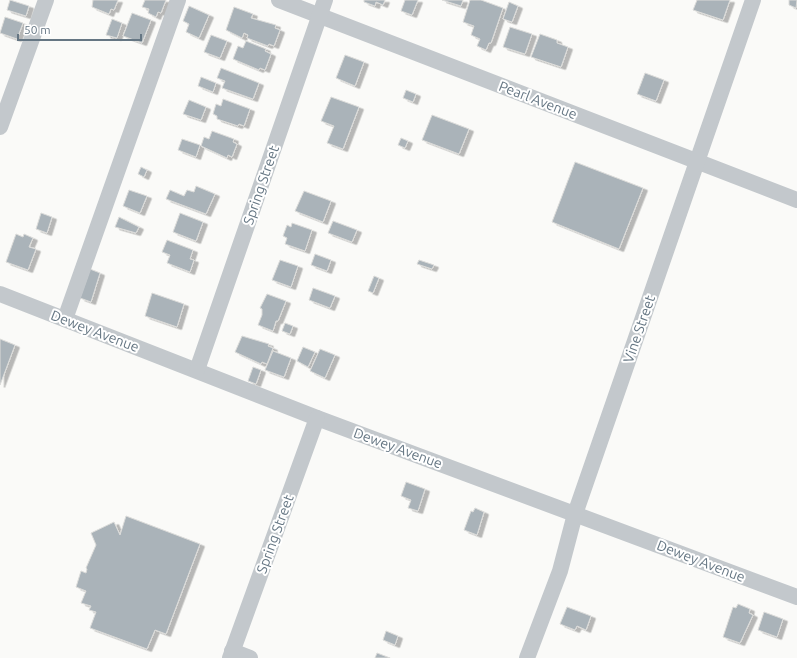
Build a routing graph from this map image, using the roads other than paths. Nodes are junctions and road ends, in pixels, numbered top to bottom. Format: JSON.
{"nodes":[{"id":1,"x":46,"y":0,"type":"edge"},
{"id":2,"x":178,"y":0,"type":"edge"},
{"id":3,"x":279,"y":0,"type":"edge"},
{"id":4,"x":325,"y":0,"type":"edge"},
{"id":5,"x":753,"y":0,"type":"edge"},
{"id":6,"x":319,"y":15,"type":"junction"},
{"id":7,"x":0,"y":127,"type":"edge"},
{"id":8,"x":698,"y":162,"type":"junction"},
{"id":9,"x":797,"y":200,"type":"edge"},
{"id":10,"x":0,"y":294,"type":"edge"},
{"id":11,"x":65,"y":319,"type":"junction"},
{"id":12,"x":197,"y":370,"type":"junction"},
{"id":13,"x":317,"y":418,"type":"junction"},
{"id":14,"x":575,"y":514,"type":"junction"},
{"id":15,"x":797,"y":597,"type":"edge"},
{"id":16,"x":231,"y":655,"type":"edge"},
{"id":17,"x":250,"y":658,"type":"edge"},
{"id":18,"x":527,"y":658,"type":"edge"}],
"edges":[{"from":1,"to":7,"type":"street"},
{"from":2,"to":11,"type":"street"},
{"from":3,"to":6,"type":"street","name":"Pearl Avenue"},
{"from":4,"to":6,"type":"street","name":"Spring Street"},
{"from":5,"to":8,"type":"street","name":"Vine Street"},
{"from":6,"to":8,"type":"street","name":"Pearl Avenue"},
{"from":6,"to":12,"type":"street","name":"Spring Street"},
{"from":8,"to":9,"type":"street","name":"Pearl Avenue"},
{"from":8,"to":14,"type":"street","name":"Vine Street"},
{"from":10,"to":11,"type":"street","name":"Dewey Avenue"},
{"from":11,"to":12,"type":"street","name":"Dewey Avenue"},
{"from":12,"to":13,"type":"street","name":"Dewey Avenue"},
{"from":13,"to":14,"type":"street","name":"Dewey Avenue"},
{"from":13,"to":16,"type":"street","name":"Spring Street"},
{"from":14,"to":15,"type":"street","name":"Dewey Avenue"},
{"from":14,"to":18,"type":"street","name":"Vine Street"},
{"from":16,"to":17,"type":"street"}]}
